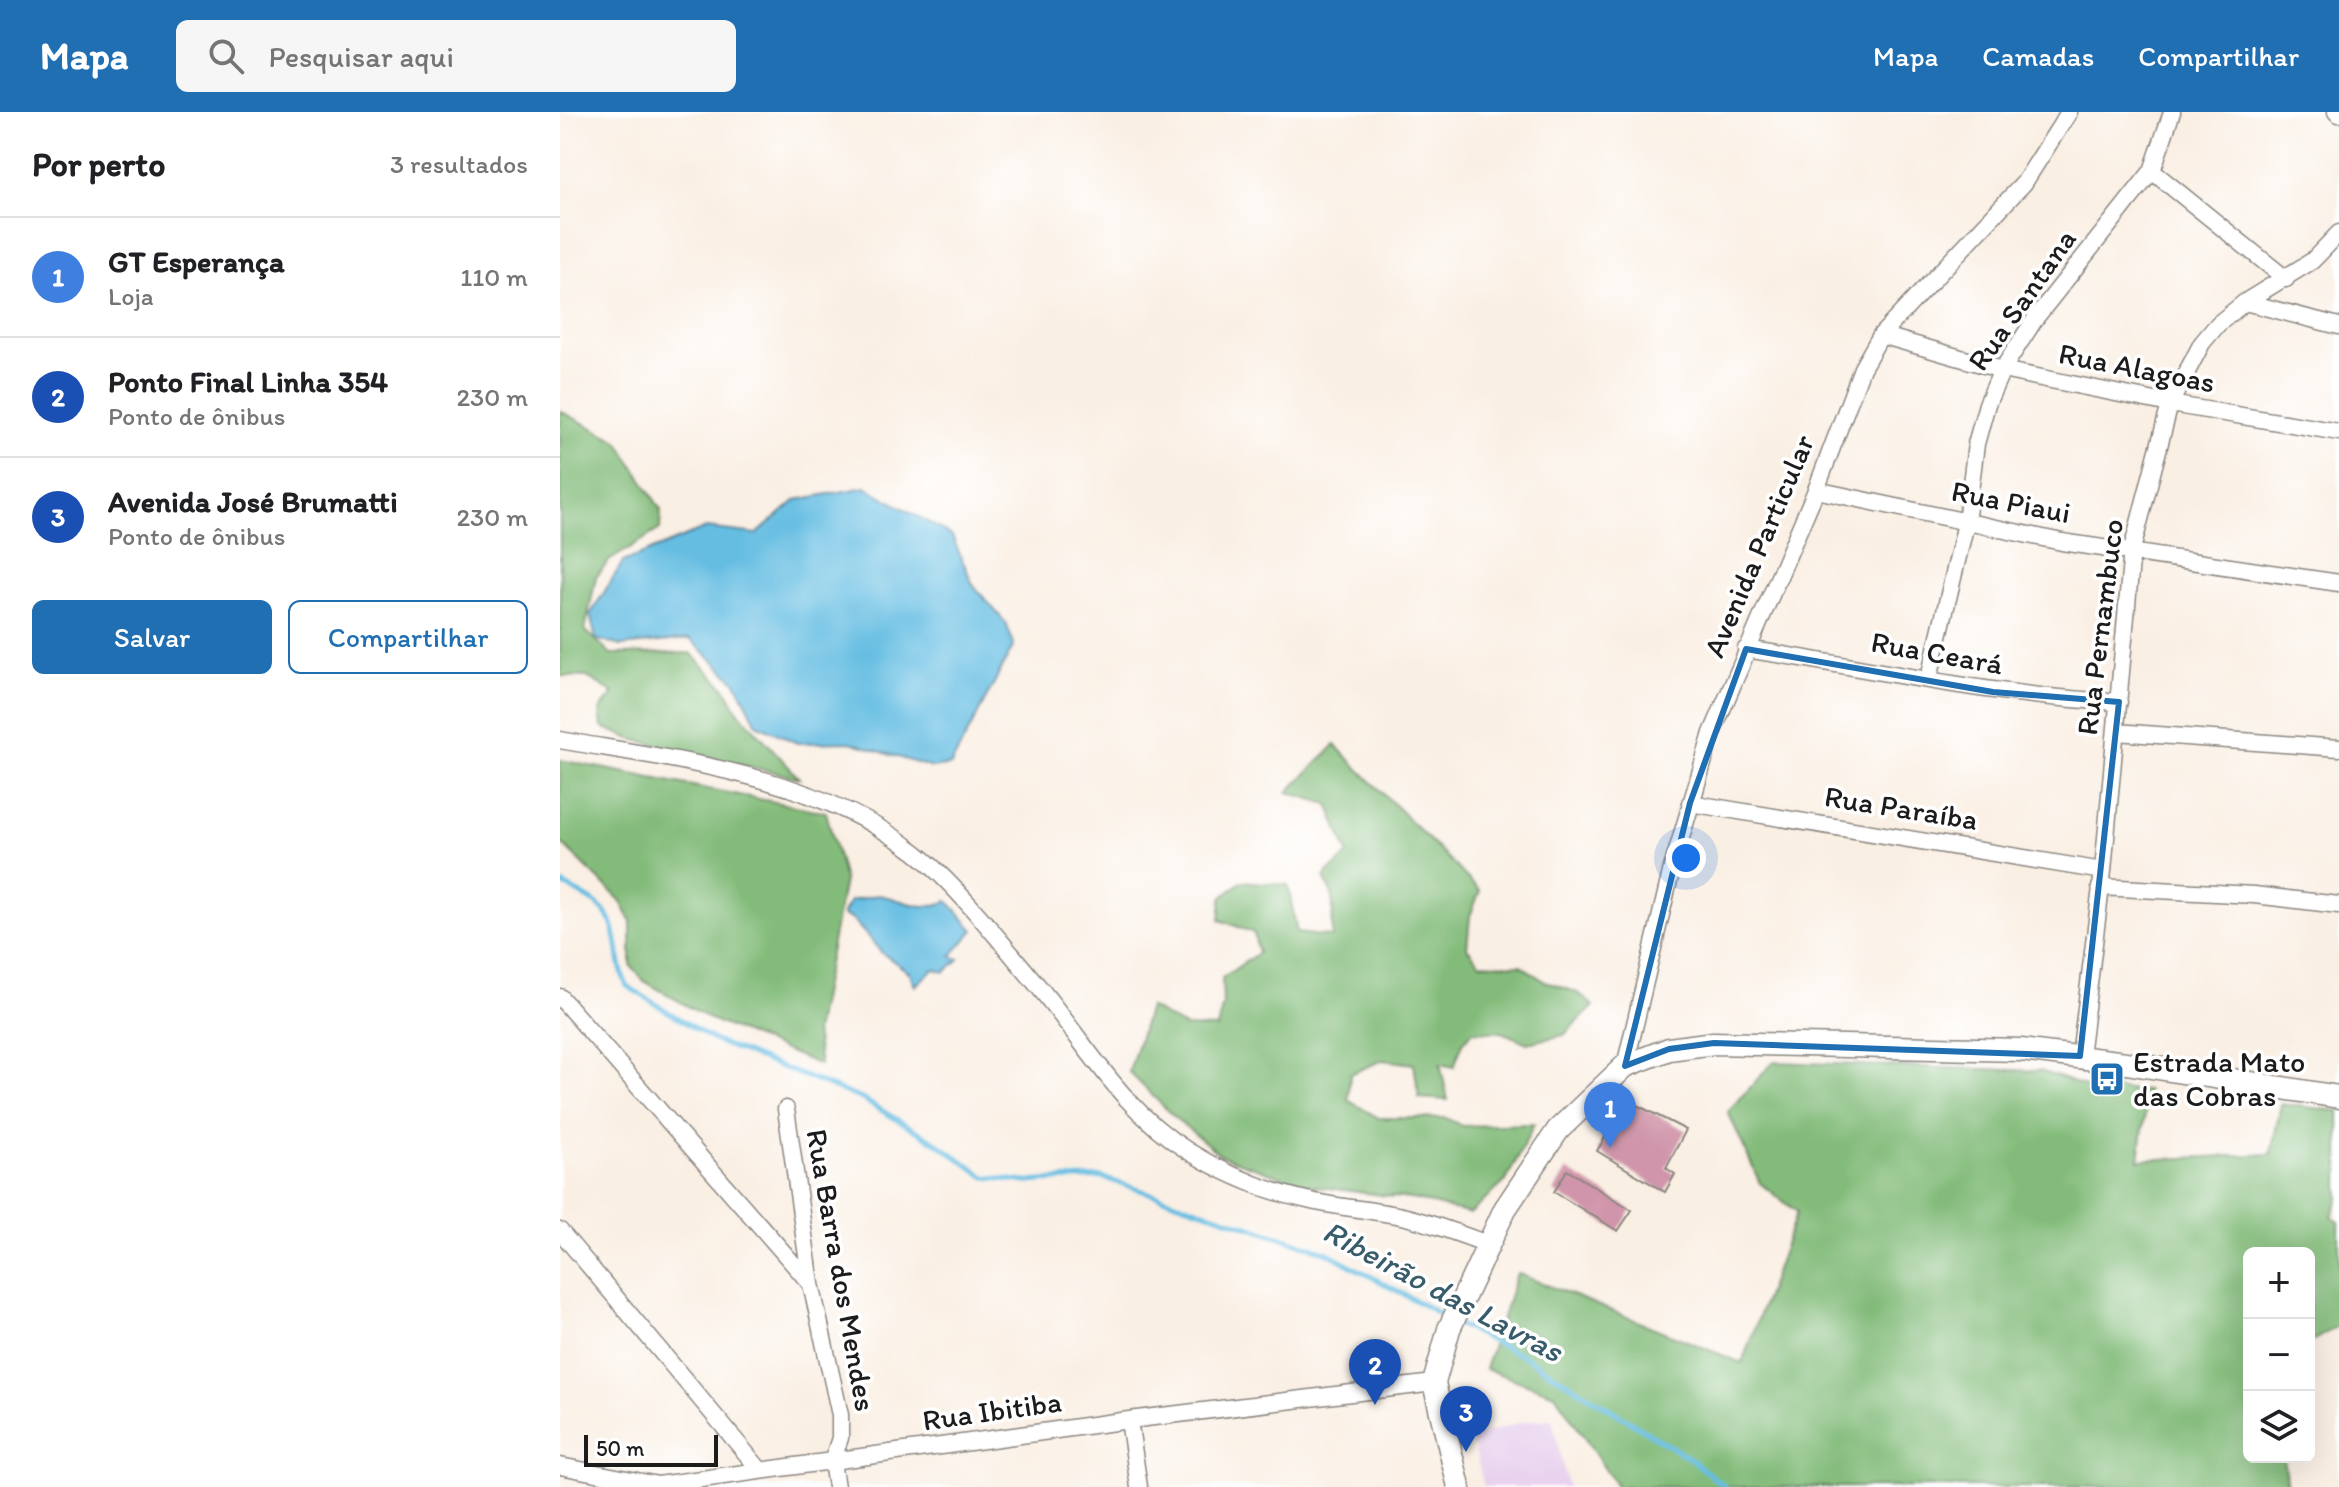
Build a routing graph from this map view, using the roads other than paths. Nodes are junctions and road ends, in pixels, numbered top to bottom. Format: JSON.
{"nodes":[{"id":1,"x":2069,"y":112,"type":"edge"},
{"id":2,"x":2172,"y":112,"type":"edge"},
{"id":3,"x":2152,"y":171,"type":"junction"},
{"id":4,"x":2339,"y":233,"type":"edge"},
{"id":5,"x":2286,"y":279,"type":"junction"},
{"id":6,"x":2245,"y":302,"type":"junction"},
{"id":7,"x":2339,"y":326,"type":"edge"},
{"id":8,"x":1881,"y":335,"type":"junction"},
{"id":9,"x":2002,"y":370,"type":"junction"},
{"id":10,"x":2170,"y":404,"type":"junction"},
{"id":11,"x":2339,"y":432,"type":"edge"},
{"id":12,"x":1816,"y":490,"type":"junction"},
{"id":13,"x":1966,"y":523,"type":"junction"},
{"id":14,"x":2132,"y":550,"type":"junction"},
{"id":15,"x":2339,"y":583,"type":"edge"},
{"id":16,"x":1746,"y":649,"type":"junction"},
{"id":17,"x":1929,"y":678,"type":"junction"},
{"id":18,"x":2119,"y":702,"type":"junction"},
{"id":19,"x":2116,"y":732,"type":"junction"},
{"id":20,"x":560,"y":740,"type":"edge"},
{"id":21,"x":2339,"y":748,"type":"edge"},
{"id":22,"x":1690,"y":803,"type":"junction"},
{"id":23,"x":2102,"y":879,"type":"junction"},
{"id":24,"x":2339,"y":905,"type":"edge"},
{"id":25,"x":560,"y":997,"type":"edge"},
{"id":26,"x":2080,"y":1056,"type":"junction"},
{"id":27,"x":1625,"y":1066,"type":"junction"},
{"id":28,"x":2339,"y":1097,"type":"edge"},
{"id":29,"x":786,"y":1109,"type":"dead end"},
{"id":30,"x":560,"y":1231,"type":"edge"},
{"id":31,"x":1487,"y":1244,"type":"junction"},
{"id":32,"x":811,"y":1284,"type":"junction"},
{"id":33,"x":1434,"y":1383,"type":"junction"},
{"id":34,"x":1129,"y":1420,"type":"junction"},
{"id":35,"x":832,"y":1462,"type":"junction"},
{"id":36,"x":560,"y":1466,"type":"edge"},
{"id":37,"x":760,"y":1470,"type":"junction"},
{"id":38,"x":836,"y":1487,"type":"edge"},
{"id":39,"x":1139,"y":1487,"type":"edge"},
{"id":40,"x":1459,"y":1487,"type":"edge"}],
"edges":[{"from":1,"to":8,"type":"street","name":"Avenida Particular"},
{"from":2,"to":3,"type":"street","name":"Rua Santana"},
{"from":3,"to":5,"type":"street"},
{"from":3,"to":9,"type":"street","name":"Rua Santana"},
{"from":4,"to":5,"type":"street","name":"Rua Pernambuco"},
{"from":5,"to":6,"type":"street","name":"Rua Pernambuco"},
{"from":6,"to":7,"type":"street"},
{"from":6,"to":10,"type":"street","name":"Rua Pernambuco"},
{"from":8,"to":9,"type":"street","name":"Rua Alagoas"},
{"from":8,"to":12,"type":"street","name":"Avenida Particular"},
{"from":9,"to":10,"type":"street","name":"Rua Alagoas"},
{"from":9,"to":13,"type":"street","name":"Rua Santana"},
{"from":10,"to":11,"type":"street","name":"Rua Alagoas"},
{"from":10,"to":14,"type":"street","name":"Rua Pernambuco"},
{"from":12,"to":13,"type":"street","name":"Rua Piaui"},
{"from":12,"to":16,"type":"street","name":"Avenida Particular"},
{"from":13,"to":14,"type":"street","name":"Rua Piaui"},
{"from":13,"to":17,"type":"street","name":"Rua Santana"},
{"from":14,"to":15,"type":"street","name":"Rua Piaui"},
{"from":14,"to":18,"type":"street","name":"Rua Pernambuco"},
{"from":16,"to":17,"type":"street","name":"Rua Ceará"},
{"from":16,"to":22,"type":"street","name":"Avenida Particular"},
{"from":17,"to":18,"type":"street","name":"Rua Ceará"},
{"from":18,"to":19,"type":"street","name":"Rua Pernambuco"},
{"from":19,"to":21,"type":"street"},
{"from":19,"to":23,"type":"street","name":"Rua Pernambuco"},
{"from":20,"to":31,"type":"street"},
{"from":22,"to":23,"type":"street","name":"Rua Paraíba"},
{"from":22,"to":27,"type":"street","name":"Avenida Particular"},
{"from":23,"to":24,"type":"street","name":"Rua Paraíba"},
{"from":23,"to":26,"type":"street","name":"Rua Pernambuco"},
{"from":25,"to":32,"type":"street"},
{"from":26,"to":27,"type":"main road"},
{"from":26,"to":28,"type":"main road"},
{"from":27,"to":31,"type":"main road"},
{"from":29,"to":32,"type":"street","name":"Rua Barra dos Mendes"},
{"from":30,"to":37,"type":"street"},
{"from":31,"to":33,"type":"main road"},
{"from":32,"to":35,"type":"street","name":"Rua Barra dos Mendes"},
{"from":33,"to":34,"type":"street","name":"Rua Ibitiba"},
{"from":33,"to":40,"type":"main road"},
{"from":34,"to":35,"type":"street","name":"Rua Ibitiba"},
{"from":34,"to":39,"type":"street"},
{"from":35,"to":37,"type":"street","name":"Rua Ibitiba"},
{"from":35,"to":38,"type":"street","name":"Rua Barra dos Mendes"},
{"from":36,"to":37,"type":"street","name":"Rua Ibitiba"}]}
